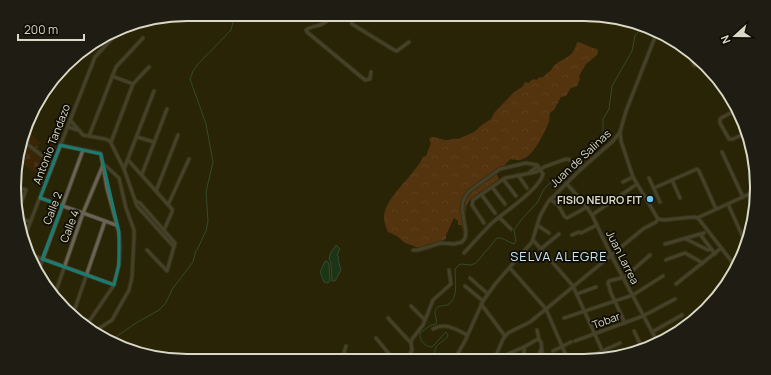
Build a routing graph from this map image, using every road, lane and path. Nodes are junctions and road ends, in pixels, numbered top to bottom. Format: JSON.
{"nodes":[{"id":1,"x":326,"y":21,"type":"edge"},
{"id":2,"x":351,"y":21,"type":"edge"},
{"id":3,"x":655,"y":37,"type":"edge"},
{"id":4,"x":143,"y":38,"type":"dead end"},
{"id":5,"x":112,"y":39,"type":"edge"},
{"id":6,"x":409,"y":42,"type":"dead end"},
{"id":7,"x":149,"y":67,"type":"dead end"},
{"id":8,"x":371,"y":72,"type":"dead end"},
{"id":9,"x":112,"y":76,"type":"junction"},
{"id":10,"x":133,"y":84,"type":"junction"},
{"id":11,"x":154,"y":91,"type":"dead end"},
{"id":12,"x":167,"y":109,"type":"dead end"},
{"id":13,"x":732,"y":112,"type":"edge"},
{"id":14,"x":70,"y":120,"type":"junction"},
{"id":15,"x":68,"y":127,"type":"junction"},
{"id":16,"x":78,"y":130,"type":"junction"},
{"id":17,"x":620,"y":132,"type":"junction"},
{"id":18,"x":178,"y":135,"type":"dead end"},
{"id":19,"x":741,"y":135,"type":"edge"},
{"id":20,"x":89,"y":136,"type":"junction"},
{"id":21,"x":137,"y":137,"type":"junction"},
{"id":22,"x":613,"y":141,"type":"junction"},
{"id":23,"x":111,"y":142,"type":"junction"},
{"id":24,"x":154,"y":142,"type":"junction"},
{"id":25,"x":27,"y":144,"type":"edge"},
{"id":26,"x":60,"y":145,"type":"junction"},
{"id":27,"x":623,"y":146,"type":"junction"},
{"id":28,"x":83,"y":150,"type":"junction"},
{"id":29,"x":722,"y":152,"type":"dead end"},
{"id":30,"x":189,"y":159,"type":"dead end"},
{"id":31,"x":128,"y":160,"type":"junction"},
{"id":32,"x":52,"y":164,"type":"junction"},
{"id":33,"x":103,"y":165,"type":"junction"},
{"id":34,"x":539,"y":167,"type":"junction"},
{"id":35,"x":581,"y":168,"type":"junction"},
{"id":36,"x":124,"y":169,"type":"junction"},
{"id":37,"x":142,"y":174,"type":"junction"},
{"id":38,"x":518,"y":175,"type":"junction"},
{"id":39,"x":633,"y":177,"type":"junction"},
{"id":40,"x":649,"y":178,"type":"dead end"},
{"id":41,"x":503,"y":179,"type":"junction"},
{"id":42,"x":672,"y":180,"type":"junction"},
{"id":43,"x":623,"y":182,"type":"dead end"},
{"id":44,"x":566,"y":183,"type":"junction"},
{"id":45,"x":637,"y":184,"type":"junction"},
{"id":46,"x":492,"y":187,"type":"junction"},
{"id":47,"x":21,"y":188,"type":"edge"},
{"id":48,"x":527,"y":188,"type":"dead end"},
{"id":49,"x":654,"y":188,"type":"junction"},
{"id":50,"x":156,"y":191,"type":"junction"},
{"id":51,"x":481,"y":194,"type":"junction"},
{"id":52,"x":750,"y":194,"type":"edge"},
{"id":53,"x":516,"y":196,"type":"dead end"},
{"id":54,"x":743,"y":196,"type":"junction"},
{"id":55,"x":40,"y":198,"type":"junction"},
{"id":56,"x":680,"y":198,"type":"dead end"},
{"id":57,"x":550,"y":199,"type":"junction"},
{"id":58,"x":136,"y":201,"type":"junction"},
{"id":59,"x":21,"y":202,"type":"edge"},
{"id":60,"x":660,"y":202,"type":"dead end"},
{"id":61,"x":505,"y":204,"type":"dead end"},
{"id":62,"x":728,"y":204,"type":"junction"},
{"id":63,"x":168,"y":205,"type":"junction"},
{"id":64,"x":62,"y":206,"type":"junction"},
{"id":65,"x":587,"y":207,"type":"junction"},
{"id":66,"x":716,"y":209,"type":"junction"},
{"id":67,"x":83,"y":213,"type":"junction"},
{"id":68,"x":495,"y":213,"type":"dead end"},
{"id":69,"x":592,"y":215,"type":"junction"},
{"id":70,"x":499,"y":217,"type":"junction"},
{"id":71,"x":698,"y":218,"type":"junction"},
{"id":72,"x":24,"y":219,"type":"edge"},
{"id":73,"x":658,"y":219,"type":"junction"},
{"id":74,"x":105,"y":221,"type":"junction"},
{"id":75,"x":30,"y":222,"type":"junction"},
{"id":76,"x":484,"y":223,"type":"dead end"},
{"id":77,"x":116,"y":225,"type":"junction"},
{"id":78,"x":537,"y":225,"type":"junction"},
{"id":79,"x":597,"y":225,"type":"junction"},
{"id":80,"x":511,"y":229,"type":"dead end"},
{"id":81,"x":27,"y":230,"type":"edge"},
{"id":82,"x":164,"y":230,"type":"junction"},
{"id":83,"x":706,"y":232,"type":"junction"},
{"id":84,"x":550,"y":233,"type":"dead end"},
{"id":85,"x":559,"y":234,"type":"dead end"},
{"id":86,"x":700,"y":234,"type":"junction"},
{"id":87,"x":572,"y":235,"type":"dead end"},
{"id":88,"x":742,"y":236,"type":"edge"},
{"id":89,"x":685,"y":238,"type":"junction"},
{"id":90,"x":533,"y":240,"type":"junction"},
{"id":91,"x":665,"y":244,"type":"dead end"},
{"id":92,"x":174,"y":248,"type":"junction"},
{"id":93,"x":542,"y":248,"type":"dead end"},
{"id":94,"x":711,"y":249,"type":"junction"},
{"id":95,"x":720,"y":249,"type":"dead end"},
{"id":96,"x":147,"y":250,"type":"dead end"},
{"id":97,"x":413,"y":250,"type":"dead end"},
{"id":98,"x":464,"y":253,"type":"dead end"},
{"id":99,"x":715,"y":254,"type":"junction"},
{"id":100,"x":611,"y":255,"type":"junction"},
{"id":101,"x":650,"y":255,"type":"dead end"},
{"id":102,"x":36,"y":257,"type":"edge"},
{"id":103,"x":42,"y":259,"type":"junction"},
{"id":104,"x":666,"y":260,"type":"dead end"},
{"id":105,"x":703,"y":263,"type":"junction"},
{"id":106,"x":732,"y":263,"type":"edge"},
{"id":107,"x":40,"y":265,"type":"edge"},
{"id":108,"x":63,"y":267,"type":"junction"},
{"id":109,"x":510,"y":268,"type":"junction"},
{"id":110,"x":449,"y":270,"type":"dead end"},
{"id":111,"x":86,"y":275,"type":"junction"},
{"id":112,"x":663,"y":276,"type":"dead end"},
{"id":113,"x":470,"y":278,"type":"dead end"},
{"id":114,"x":623,"y":278,"type":"junction"},
{"id":115,"x":676,"y":284,"type":"dead end"},
{"id":116,"x":114,"y":285,"type":"junction"},
{"id":117,"x":465,"y":286,"type":"dead end"},
{"id":118,"x":573,"y":286,"type":"junction"},
{"id":119,"x":596,"y":287,"type":"dead end"},
{"id":120,"x":56,"y":290,"type":"edge"},
{"id":121,"x":488,"y":294,"type":"junction"},
{"id":122,"x":577,"y":294,"type":"junction"},
{"id":123,"x":633,"y":295,"type":"junction"},
{"id":124,"x":675,"y":299,"type":"dead end"},
{"id":125,"x":615,"y":301,"type":"junction"},
{"id":126,"x":482,"y":303,"type":"junction"},
{"id":127,"x":411,"y":306,"type":"dead end"},
{"id":128,"x":546,"y":309,"type":"junction"},
{"id":129,"x":74,"y":310,"type":"edge"},
{"id":130,"x":585,"y":311,"type":"junction"},
{"id":131,"x":682,"y":315,"type":"dead end"},
{"id":132,"x":643,"y":316,"type":"junction"},
{"id":133,"x":388,"y":318,"type":"dead end"},
{"id":134,"x":564,"y":318,"type":"dead end"},
{"id":135,"x":425,"y":320,"type":"junction"},
{"id":136,"x":88,"y":321,"type":"edge"},
{"id":137,"x":625,"y":323,"type":"junction"},
{"id":138,"x":99,"y":329,"type":"edge"},
{"id":139,"x":433,"y":329,"type":"dead end"},
{"id":140,"x":537,"y":330,"type":"dead end"},
{"id":141,"x":634,"y":331,"type":"dead end"},
{"id":142,"x":652,"y":332,"type":"junction"},
{"id":143,"x":595,"y":334,"type":"junction"},
{"id":144,"x":467,"y":335,"type":"junction"},
{"id":145,"x":505,"y":336,"type":"junction"},
{"id":146,"x":376,"y":338,"type":"dead end"},
{"id":147,"x":655,"y":338,"type":"edge"},
{"id":148,"x":539,"y":339,"type":"junction"},
{"id":149,"x":575,"y":341,"type":"dead end"},
{"id":150,"x":571,"y":342,"type":"dead end"},
{"id":151,"x":411,"y":343,"type":"junction"},
{"id":152,"x":620,"y":343,"type":"dead end"},
{"id":153,"x":640,"y":344,"type":"edge"},
{"id":154,"x":346,"y":346,"type":"dead end"},
{"id":155,"x":563,"y":346,"type":"junction"},
{"id":156,"x":524,"y":347,"type":"junction"},
{"id":157,"x":541,"y":349,"type":"junction"},
{"id":158,"x":552,"y":351,"type":"dead end"},
{"id":159,"x":602,"y":351,"type":"junction"},
{"id":160,"x":388,"y":353,"type":"edge"},
{"id":161,"x":344,"y":354,"type":"edge"},
{"id":162,"x":410,"y":354,"type":"edge"},
{"id":163,"x":457,"y":354,"type":"edge"},
{"id":164,"x":497,"y":354,"type":"edge"},
{"id":165,"x":508,"y":354,"type":"edge"},
{"id":166,"x":523,"y":354,"type":"edge"},
{"id":167,"x":539,"y":354,"type":"edge"},
{"id":168,"x":542,"y":354,"type":"edge"},
{"id":169,"x":566,"y":354,"type":"edge"},
{"id":170,"x":596,"y":354,"type":"edge"}],
"edges":[{"from":1,"to":8,"type":"street"},
{"from":2,"to":6,"type":"street"},
{"from":3,"to":17,"type":"street","name":"Juan de Salinas"},
{"from":4,"to":9,"type":"street"},
{"from":5,"to":14,"type":"street","name":"Antonio Tandazo"},
{"from":7,"to":10,"type":"street"},
{"from":9,"to":10,"type":"street"},
{"from":9,"to":20,"type":"street"},
{"from":10,"to":23,"type":"street"},
{"from":11,"to":21,"type":"street"},
{"from":12,"to":24,"type":"street"},
{"from":13,"to":19,"type":"street"},
{"from":14,"to":15,"type":"street","name":"Antonio Tandazo"},
{"from":14,"to":16,"type":"street"},
{"from":15,"to":16,"type":"street"},
{"from":15,"to":26,"type":"street","name":"Antonio Tandazo"},
{"from":16,"to":20,"type":"street"},
{"from":17,"to":22,"type":"street","name":"Juan de Salinas"},
{"from":17,"to":27,"type":"street","name":"Juan de Salinas"},
{"from":18,"to":50,"type":"street"},
{"from":20,"to":23,"type":"street"},
{"from":21,"to":24,"type":"street"},
{"from":21,"to":31,"type":"street"},
{"from":22,"to":27,"type":"street"},
{"from":22,"to":35,"type":"street","name":"Juan de Salinas"},
{"from":23,"to":36,"type":"street"},
{"from":24,"to":37,"type":"street"},
{"from":25,"to":32,"type":"street"},
{"from":26,"to":28,"type":"street"},
{"from":26,"to":32,"type":"street","name":"Antonio Tandazo"},
{"from":27,"to":39,"type":"street","name":"Juan de Salinas"},
{"from":28,"to":33,"type":"street"},
{"from":28,"to":64,"type":"street","name":"Calle 2"},
{"from":29,"to":54,"type":"street"},
{"from":30,"to":63,"type":"street"},
{"from":31,"to":36,"type":"street"},
{"from":31,"to":37,"type":"street"},
{"from":32,"to":55,"type":"street","name":"Antonio Tandazo"},
{"from":33,"to":67,"type":"street","name":"Calle 4"},
{"from":33,"to":77,"type":"street"},
{"from":33,"to":138,"type":"street"},
{"from":34,"to":35,"type":"street"},
{"from":34,"to":38,"type":"street"},
{"from":34,"to":70,"type":"street"},
{"from":34,"to":97,"type":"street"},
{"from":35,"to":44,"type":"street","name":"Juan de Salinas"},
{"from":36,"to":58,"type":"street"},
{"from":37,"to":50,"type":"street"},
{"from":38,"to":41,"type":"street"},
{"from":38,"to":48,"type":"street"},
{"from":39,"to":43,"type":"street"},
{"from":39,"to":45,"type":"street","name":"Juan de Salinas"},
{"from":40,"to":49,"type":"street"},
{"from":41,"to":46,"type":"street"},
{"from":41,"to":53,"type":"street"},
{"from":42,"to":49,"type":"street"},
{"from":42,"to":56,"type":"street"},
{"from":42,"to":66,"type":"street"},
{"from":44,"to":57,"type":"street","name":"Juan de Salinas"},
{"from":44,"to":65,"type":"street","name":"Juan Larrea"},
{"from":45,"to":69,"type":"street"},
{"from":45,"to":73,"type":"street","name":"Juan de Salinas"},
{"from":46,"to":51,"type":"street"},
{"from":46,"to":61,"type":"street"},
{"from":47,"to":59,"type":"street"},
{"from":49,"to":60,"type":"street"},
{"from":50,"to":63,"type":"street"},
{"from":51,"to":68,"type":"street"},
{"from":51,"to":76,"type":"street"},
{"from":52,"to":54,"type":"street"},
{"from":54,"to":62,"type":"street"},
{"from":55,"to":64,"type":"street"},
{"from":55,"to":75,"type":"street","name":"Antonio Tandazo"},
{"from":57,"to":65,"type":"street"},
{"from":57,"to":78,"type":"street","name":"Juan de Salinas"},
{"from":58,"to":82,"type":"street"},
{"from":58,"to":92,"type":"street"},
{"from":62,"to":66,"type":"street"},
{"from":62,"to":88,"type":"street"},
{"from":63,"to":82,"type":"street"},
{"from":64,"to":67,"type":"street"},
{"from":64,"to":103,"type":"street","name":"Calle 2"},
{"from":65,"to":69,"type":"street","name":"Juan Larrea"},
{"from":66,"to":71,"type":"street"},
{"from":67,"to":74,"type":"street"},
{"from":67,"to":108,"type":"street","name":"Calle 4"},
{"from":69,"to":79,"type":"street","name":"Juan Larrea"},
{"from":70,"to":80,"type":"street"},
{"from":70,"to":98,"type":"street"},
{"from":71,"to":73,"type":"street"},
{"from":71,"to":83,"type":"street"},
{"from":72,"to":75,"type":"street"},
{"from":73,"to":100,"type":"street"},
{"from":74,"to":77,"type":"street"},
{"from":74,"to":111,"type":"street"},
{"from":75,"to":81,"type":"street","name":"Antonio Tandazo"},
{"from":77,"to":116,"type":"street"},
{"from":78,"to":84,"type":"street"},
{"from":78,"to":90,"type":"street","name":"Juan de Salinas"},
{"from":79,"to":87,"type":"street"},
{"from":79,"to":100,"type":"street","name":"Juan Larrea"},
{"from":82,"to":92,"type":"street"},
{"from":83,"to":86,"type":"street"},
{"from":83,"to":106,"type":"street"},
{"from":85,"to":93,"type":"street"},
{"from":86,"to":89,"type":"street"},
{"from":86,"to":94,"type":"street"},
{"from":89,"to":91,"type":"street"},
{"from":89,"to":94,"type":"street"},
{"from":90,"to":109,"type":"street","name":"Juan de Salinas"},
{"from":90,"to":118,"type":"street"},
{"from":92,"to":96,"type":"street"},
{"from":94,"to":99,"type":"street"},
{"from":95,"to":99,"type":"street"},
{"from":99,"to":105,"type":"street"},
{"from":100,"to":114,"type":"street","name":"Juan Larrea"},
{"from":100,"to":118,"type":"street"},
{"from":101,"to":114,"type":"street"},
{"from":102,"to":103,"type":"street"},
{"from":103,"to":107,"type":"street","name":"Calle 2"},
{"from":103,"to":108,"type":"street"},
{"from":104,"to":105,"type":"street"},
{"from":105,"to":115,"type":"street"},
{"from":108,"to":111,"type":"street"},
{"from":108,"to":120,"type":"street","name":"Calle 4"},
{"from":109,"to":121,"type":"street","name":"Juan de Salinas"},
{"from":109,"to":128,"type":"street"},
{"from":110,"to":135,"type":"street"},
{"from":111,"to":116,"type":"street"},
{"from":111,"to":129,"type":"street"},
{"from":112,"to":123,"type":"street"},
{"from":113,"to":121,"type":"street"},
{"from":114,"to":123,"type":"street","name":"Juan Larrea"},
{"from":114,"to":125,"type":"street"},
{"from":116,"to":136,"type":"street"},
{"from":117,"to":126,"type":"street"},
{"from":118,"to":122,"type":"street"},
{"from":118,"to":128,"type":"street"},
{"from":119,"to":122,"type":"street"},
{"from":121,"to":126,"type":"street","name":"Juan de Salinas"},
{"from":122,"to":130,"type":"street"},
{"from":123,"to":125,"type":"street"},
{"from":123,"to":132,"type":"street","name":"Juan Larrea"},
{"from":124,"to":132,"type":"street","name":"Tobar"},
{"from":125,"to":130,"type":"street"},
{"from":125,"to":137,"type":"street"},
{"from":126,"to":144,"type":"street","name":"Juan de Salinas"},
{"from":126,"to":145,"type":"street"},
{"from":127,"to":135,"type":"street"},
{"from":128,"to":145,"type":"street"},
{"from":128,"to":155,"type":"street"},
{"from":130,"to":134,"type":"street"},
{"from":130,"to":143,"type":"street"},
{"from":131,"to":142,"type":"street"},
{"from":132,"to":137,"type":"street","name":"Tobar"},
{"from":132,"to":142,"type":"street","name":"Juan Larrea"},
{"from":133,"to":151,"type":"street"},
{"from":135,"to":151,"type":"street"},
{"from":137,"to":143,"type":"street","name":"Tobar"},
{"from":139,"to":144,"type":"street"},
{"from":140,"to":148,"type":"street"},
{"from":141,"to":153,"type":"street"},
{"from":142,"to":147,"type":"street","name":"Juan Larrea"},
{"from":143,"to":149,"type":"street","name":"Tobar"},
{"from":143,"to":159,"type":"street"},
{"from":144,"to":163,"type":"street","name":"Juan de Salinas"},
{"from":145,"to":164,"type":"street"},
{"from":146,"to":160,"type":"street"},
{"from":148,"to":156,"type":"street"},
{"from":148,"to":157,"type":"street"},
{"from":150,"to":155,"type":"street"},
{"from":151,"to":162,"type":"street"},
{"from":152,"to":159,"type":"street"},
{"from":154,"to":161,"type":"street"},
{"from":155,"to":158,"type":"street"},
{"from":155,"to":169,"type":"street"},
{"from":156,"to":165,"type":"street"},
{"from":156,"to":166,"type":"street"},
{"from":157,"to":167,"type":"street"},
{"from":157,"to":168,"type":"street"},
{"from":159,"to":170,"type":"street"}]}
